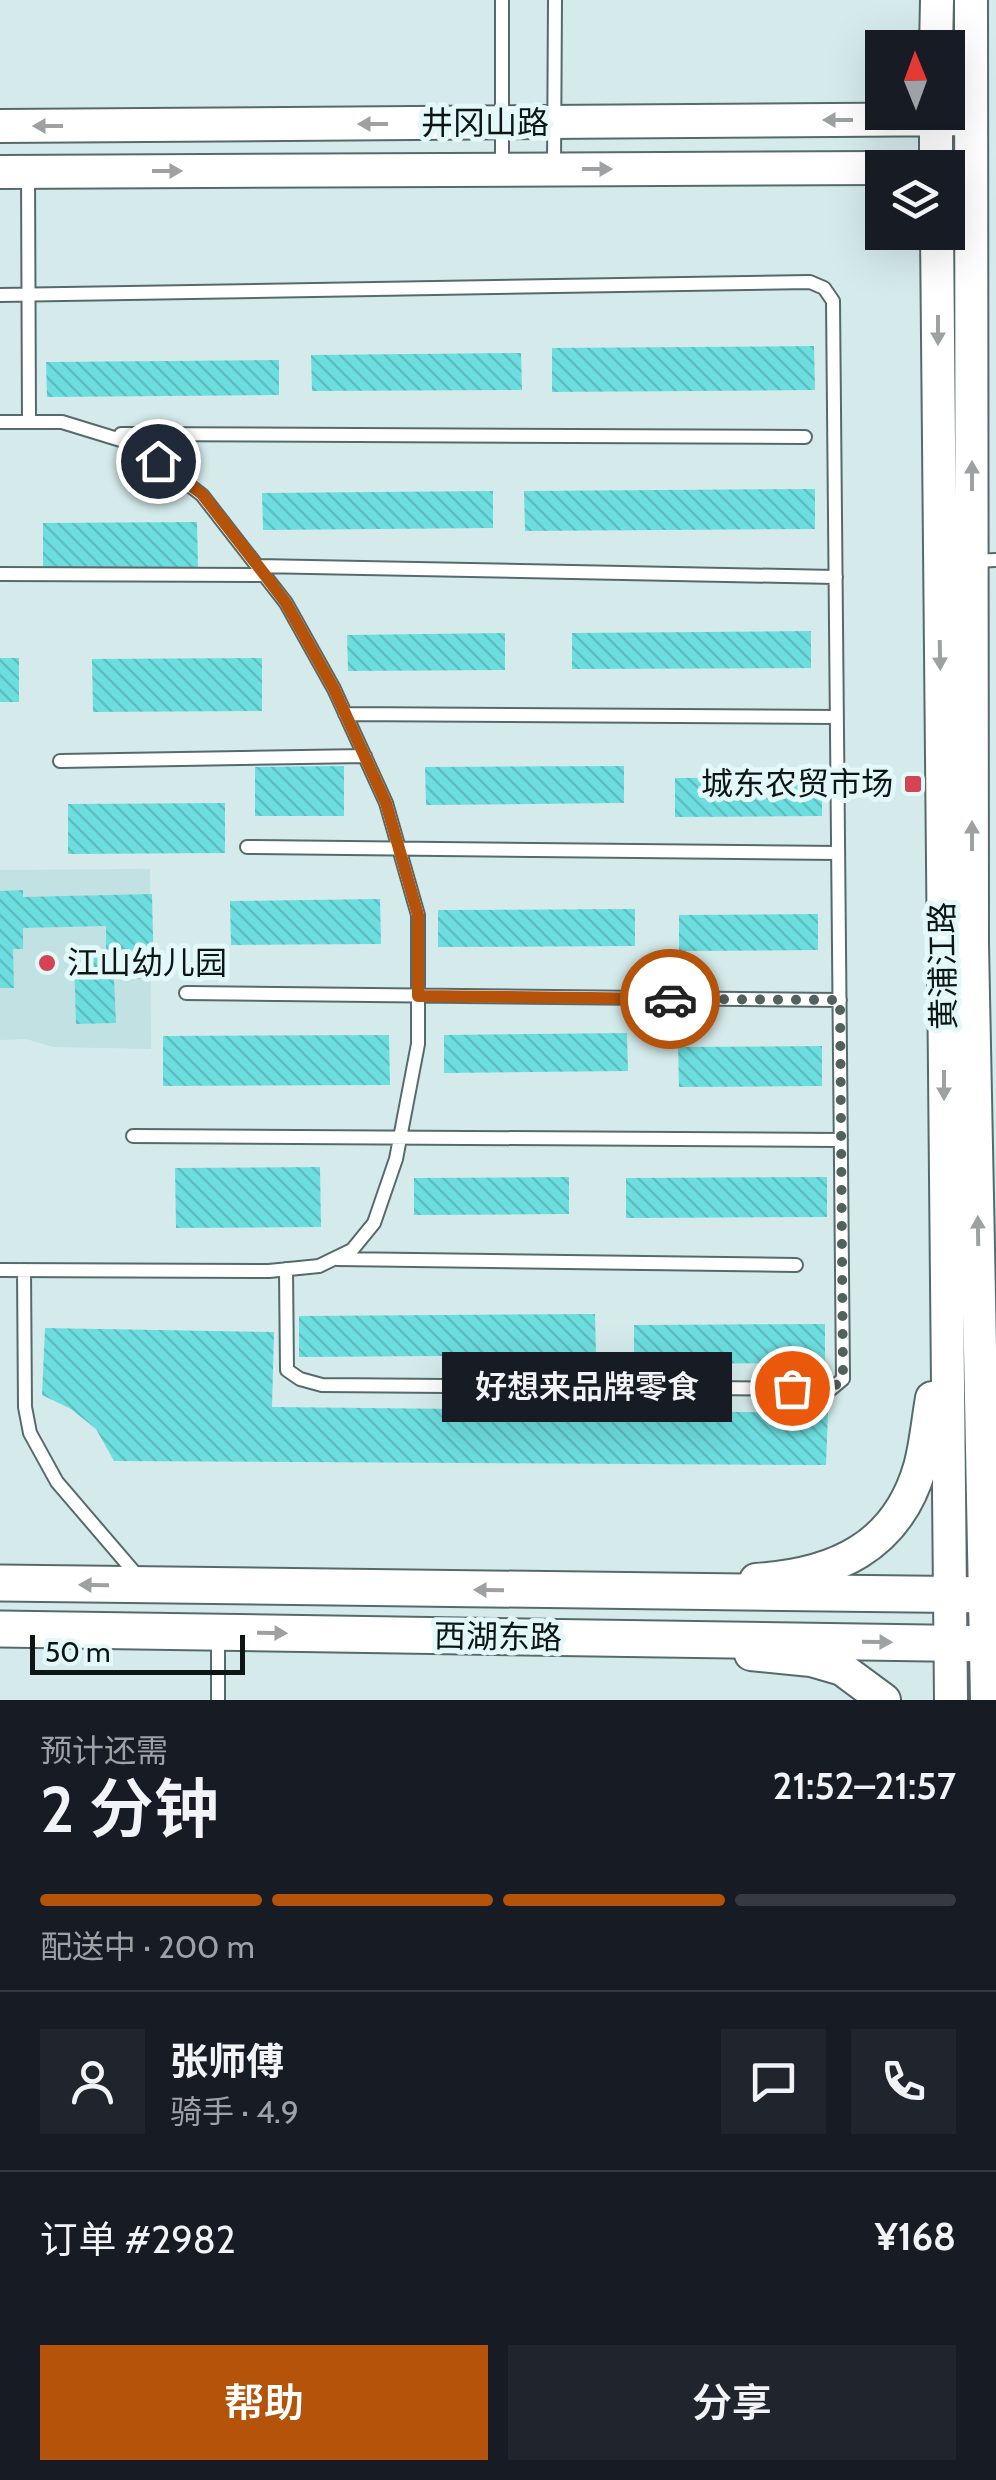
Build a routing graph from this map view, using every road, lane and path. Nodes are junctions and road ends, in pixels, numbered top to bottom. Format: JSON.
{"nodes":[{"id":1,"x":502,"y":0,"type":"edge"},
{"id":2,"x":555,"y":0,"type":"edge"},
{"id":3,"x":937,"y":0,"type":"edge"},
{"id":4,"x":971,"y":0,"type":"edge"},
{"id":5,"x":936,"y":30,"type":"edge"},
{"id":6,"x":865,"y":117,"type":"edge"},
{"id":7,"x":965,"y":118,"type":"edge"},
{"id":8,"x":971,"y":119,"type":"junction"},
{"id":9,"x":554,"y":122,"type":"junction"},
{"id":10,"x":502,"y":123,"type":"junction"},
{"id":11,"x":0,"y":126,"type":"edge"},
{"id":12,"x":963,"y":150,"type":"edge"},
{"id":13,"x":865,"y":168,"type":"edge"},
{"id":14,"x":554,"y":169,"type":"junction"},
{"id":15,"x":502,"y":170,"type":"junction"},
{"id":16,"x":14,"y":172,"type":"edge"},
{"id":17,"x":939,"y":250,"type":"edge"},
{"id":18,"x":961,"y":250,"type":"edge"},
{"id":19,"x":28,"y":294,"type":"junction"},
{"id":20,"x":0,"y":295,"type":"edge"},
{"id":21,"x":0,"y":422,"type":"edge"},
{"id":22,"x":28,"y":422,"type":"junction"},
{"id":23,"x":103,"y":434,"type":"junction"},
{"id":24,"x":805,"y":437,"type":"dead end"},
{"id":25,"x":967,"y":545,"type":"edge"},
{"id":26,"x":261,"y":570,"type":"junction"},
{"id":27,"x":0,"y":574,"type":"edge"},
{"id":28,"x":836,"y":577,"type":"junction"},
{"id":29,"x":345,"y":714,"type":"junction"},
{"id":30,"x":837,"y":717,"type":"junction"},
{"id":31,"x":365,"y":756,"type":"junction"},
{"id":32,"x":60,"y":760,"type":"dead end"},
{"id":33,"x":247,"y":847,"type":"dead end"},
{"id":34,"x":399,"y":848,"type":"junction"},
{"id":35,"x":838,"y":853,"type":"junction"},
{"id":36,"x":966,"y":936,"type":"junction"},
{"id":37,"x":186,"y":993,"type":"dead end"},
{"id":38,"x":418,"y":996,"type":"junction"},
{"id":39,"x":840,"y":1000,"type":"junction"},
{"id":40,"x":134,"y":1136,"type":"dead end"},
{"id":41,"x":400,"y":1138,"type":"junction"},
{"id":42,"x":841,"y":1140,"type":"junction"},
{"id":43,"x":334,"y":1259,"type":"junction"},
{"id":44,"x":796,"y":1265,"type":"dead end"},
{"id":45,"x":286,"y":1269,"type":"junction"},
{"id":46,"x":0,"y":1270,"type":"edge"},
{"id":47,"x":24,"y":1270,"type":"junction"},
{"id":48,"x":946,"y":1320,"type":"junction"},
{"id":49,"x":980,"y":1321,"type":"junction"},
{"id":50,"x":996,"y":1389,"type":"edge"},
{"id":51,"x":0,"y":1583,"type":"edge"},
{"id":52,"x":146,"y":1585,"type":"junction"},
{"id":53,"x":587,"y":1591,"type":"junction"},
{"id":54,"x":948,"y":1596,"type":"junction"},
{"id":55,"x":991,"y":1596,"type":"edge"},
{"id":56,"x":0,"y":1629,"type":"edge"},
{"id":57,"x":218,"y":1632,"type":"junction"},
{"id":58,"x":587,"y":1638,"type":"junction"},
{"id":59,"x":949,"y":1644,"type":"junction"},
{"id":60,"x":991,"y":1644,"type":"edge"},
{"id":61,"x":218,"y":1700,"type":"edge"},
{"id":62,"x":884,"y":1700,"type":"edge"},
{"id":63,"x":950,"y":1700,"type":"edge"},
{"id":64,"x":986,"y":1700,"type":"edge"}],
"edges":[{"from":1,"to":10,"type":"lane"},
{"from":2,"to":9,"type":"lane"},
{"from":3,"to":5,"type":"street"},
{"from":4,"to":8,"type":"street","name":"黄浦江路"},
{"from":6,"to":9,"type":"street","name":"井冈山路","one_way":true},
{"from":7,"to":8,"type":"street","name":"井冈山路"},
{"from":8,"to":12,"type":"street","name":"黄浦江路"},
{"from":9,"to":10,"type":"street","name":"井冈山路"},
{"from":9,"to":14,"type":"lane"},
{"from":10,"to":11,"type":"street","name":"井冈山路","one_way":true},
{"from":10,"to":15,"type":"lane"},
{"from":14,"to":13,"type":"street","name":"井冈山路","one_way":true},
{"from":14,"to":15,"type":"street","name":"井冈山路"},
{"from":16,"to":15,"type":"street","name":"井冈山路","one_way":true},
{"from":16,"to":19,"type":"lane"},
{"from":17,"to":25,"type":"street","name":"黄浦江路","one_way":true},
{"from":25,"to":18,"type":"street","name":"黄浦江路","one_way":true},
{"from":19,"to":20,"type":"lane"},
{"from":19,"to":22,"type":"lane"},
{"from":19,"to":28,"type":"lane"},
{"from":21,"to":22,"type":"lane"},
{"from":22,"to":23,"type":"lane"},
{"from":23,"to":24,"type":"lane"},
{"from":23,"to":26,"type":"lane"},
{"from":25,"to":36,"type":"street","name":"黄浦江路"},
{"from":26,"to":27,"type":"lane"},
{"from":26,"to":28,"type":"lane"},
{"from":26,"to":29,"type":"lane"},
{"from":28,"to":30,"type":"lane"},
{"from":29,"to":30,"type":"lane"},
{"from":29,"to":31,"type":"lane"},
{"from":30,"to":35,"type":"lane"},
{"from":31,"to":32,"type":"lane"},
{"from":31,"to":34,"type":"lane"},
{"from":33,"to":34,"type":"lane"},
{"from":34,"to":35,"type":"lane"},
{"from":34,"to":38,"type":"lane"},
{"from":35,"to":39,"type":"lane"},
{"from":36,"to":48,"type":"street","name":"黄浦江路","one_way":true},
{"from":49,"to":36,"type":"street","name":"黄浦江路","one_way":true},
{"from":37,"to":38,"type":"lane"},
{"from":38,"to":39,"type":"lane"},
{"from":38,"to":41,"type":"lane"},
{"from":39,"to":42,"type":"lane"},
{"from":40,"to":41,"type":"lane"},
{"from":41,"to":42,"type":"lane"},
{"from":41,"to":43,"type":"lane"},
{"from":42,"to":45,"type":"lane"},
{"from":43,"to":44,"type":"lane"},
{"from":43,"to":45,"type":"lane"},
{"from":45,"to":47,"type":"lane"},
{"from":46,"to":47,"type":"lane"},
{"from":47,"to":52,"type":"lane"},
{"from":48,"to":53,"type":"street"},
{"from":48,"to":54,"type":"street","name":"黄浦江路"},
{"from":49,"to":50,"type":"street"},
{"from":49,"to":55,"type":"street","name":"黄浦江路"},
{"from":52,"to":51,"type":"main road","name":"西湖东路","one_way":true},
{"from":53,"to":52,"type":"main road","name":"西湖东路","one_way":true},
{"from":53,"to":54,"type":"main road","name":"西湖东路"},
{"from":54,"to":55,"type":"main road","name":"西湖东路"},
{"from":54,"to":59,"type":"street","name":"黄浦江路"},
{"from":55,"to":60,"type":"street","name":"黄浦江路"},
{"from":56,"to":57,"type":"main road","name":"西湖东路"},
{"from":57,"to":58,"type":"main road","name":"西湖东路","one_way":true},
{"from":57,"to":61,"type":"lane"},
{"from":58,"to":59,"type":"main road","name":"西湖东路","one_way":true},
{"from":58,"to":62,"type":"street"},
{"from":59,"to":60,"type":"main road","name":"西湖东路"},
{"from":59,"to":63,"type":"street","name":"黄浦江路"},
{"from":60,"to":64,"type":"street","name":"黄浦江路"}]}
